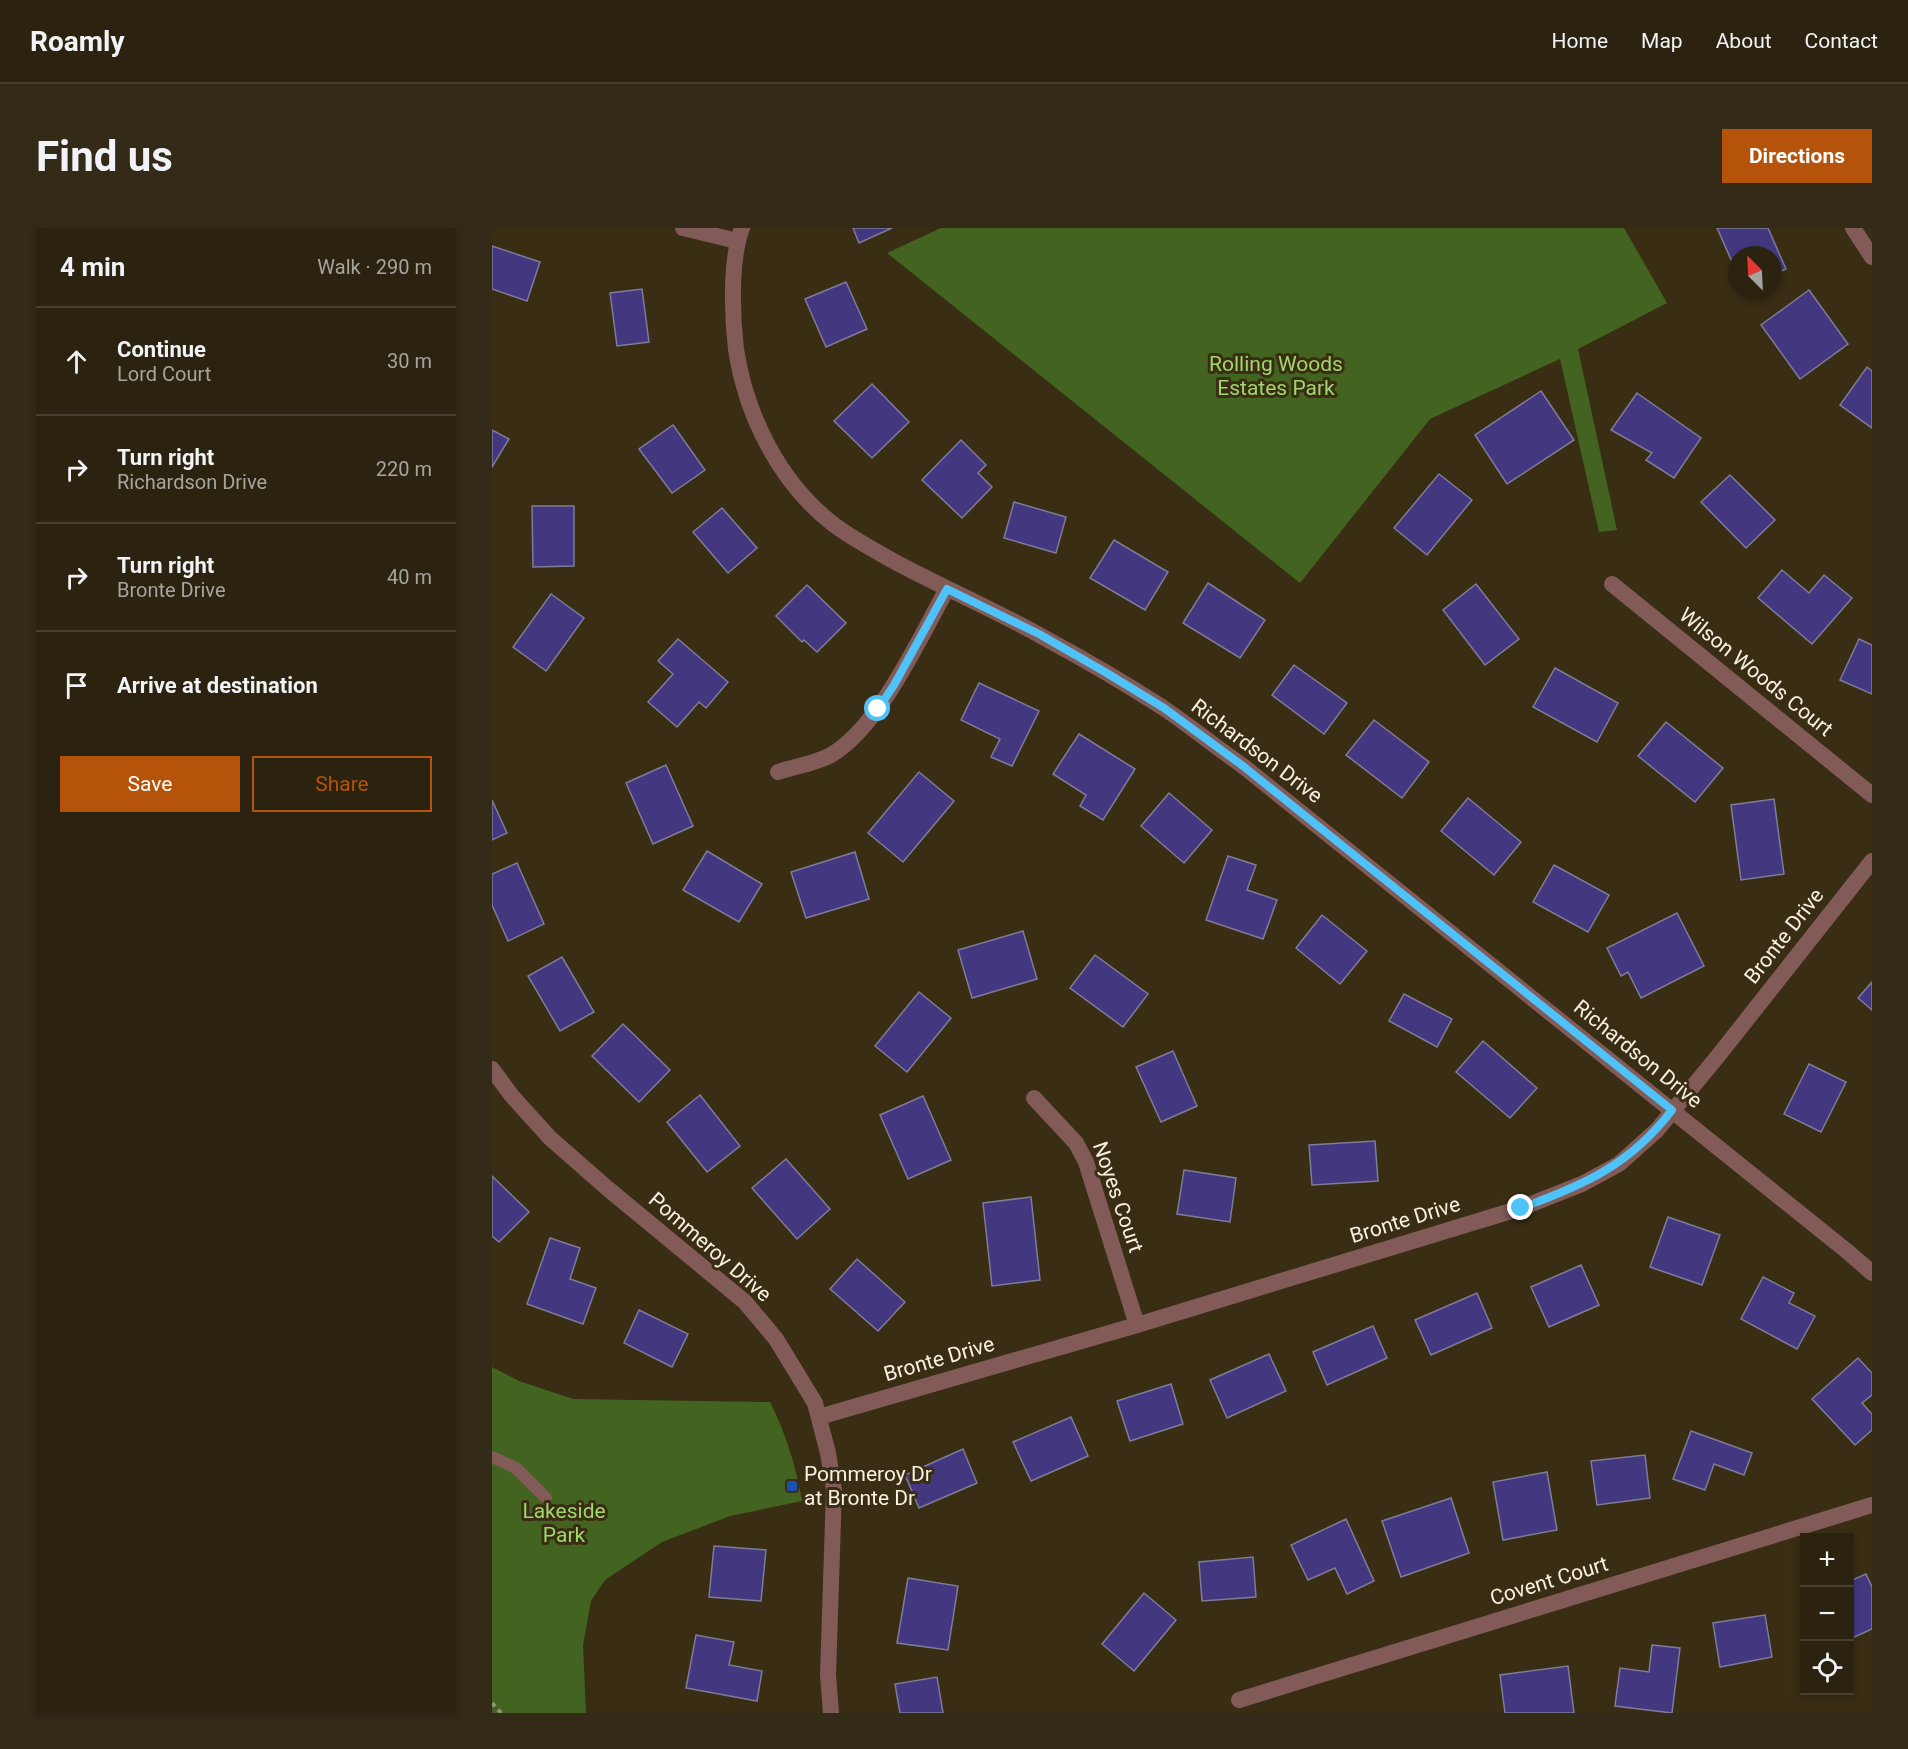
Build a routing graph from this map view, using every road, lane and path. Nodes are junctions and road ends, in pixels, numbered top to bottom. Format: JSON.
{"nodes":[{"id":1,"x":683,"y":228,"type":"edge"},
{"id":2,"x":1852,"y":228,"type":"edge"},
{"id":3,"x":739,"y":235,"type":"edge"},
{"id":4,"x":1872,"y":257,"type":"edge"},
{"id":5,"x":1612,"y":584,"type":"dead end"},
{"id":6,"x":947,"y":589,"type":"junction"},
{"id":7,"x":778,"y":772,"type":"dead end"},
{"id":8,"x":1872,"y":795,"type":"edge"},
{"id":9,"x":1872,"y":861,"type":"edge"},
{"id":10,"x":492,"y":1069,"type":"edge"},
{"id":11,"x":1034,"y":1098,"type":"dead end"},
{"id":12,"x":1672,"y":1110,"type":"junction"},
{"id":13,"x":1872,"y":1273,"type":"edge"},
{"id":14,"x":1137,"y":1325,"type":"junction"},
{"id":15,"x":819,"y":1417,"type":"junction"},
{"id":16,"x":492,"y":1457,"type":"edge"},
{"id":17,"x":546,"y":1498,"type":"dead end"},
{"id":18,"x":1872,"y":1505,"type":"edge"},
{"id":19,"x":1239,"y":1700,"type":"dead end"},
{"id":20,"x":492,"y":1703,"type":"edge"},
{"id":21,"x":501,"y":1713,"type":"edge"},
{"id":22,"x":831,"y":1713,"type":"edge"}],
"edges":[{"from":1,"to":3,"type":"street"},
{"from":2,"to":4,"type":"street"},
{"from":3,"to":6,"type":"street","name":"Richardson Drive"},
{"from":5,"to":8,"type":"street","name":"Wilson Woods Court"},
{"from":6,"to":7,"type":"street"},
{"from":6,"to":12,"type":"street","name":"Richardson Drive"},
{"from":9,"to":12,"type":"street","name":"Bronte Drive"},
{"from":10,"to":15,"type":"street","name":"Pommeroy Drive"},
{"from":11,"to":14,"type":"street","name":"Noyes Court"},
{"from":12,"to":13,"type":"street","name":"Richardson Drive"},
{"from":12,"to":14,"type":"street","name":"Bronte Drive"},
{"from":14,"to":15,"type":"street","name":"Bronte Drive"},
{"from":15,"to":22,"type":"street","name":"Pommeroy Drive"},
{"from":16,"to":17,"type":"lane"},
{"from":18,"to":19,"type":"street","name":"Covent Court"},
{"from":20,"to":21,"type":"path"}]}
